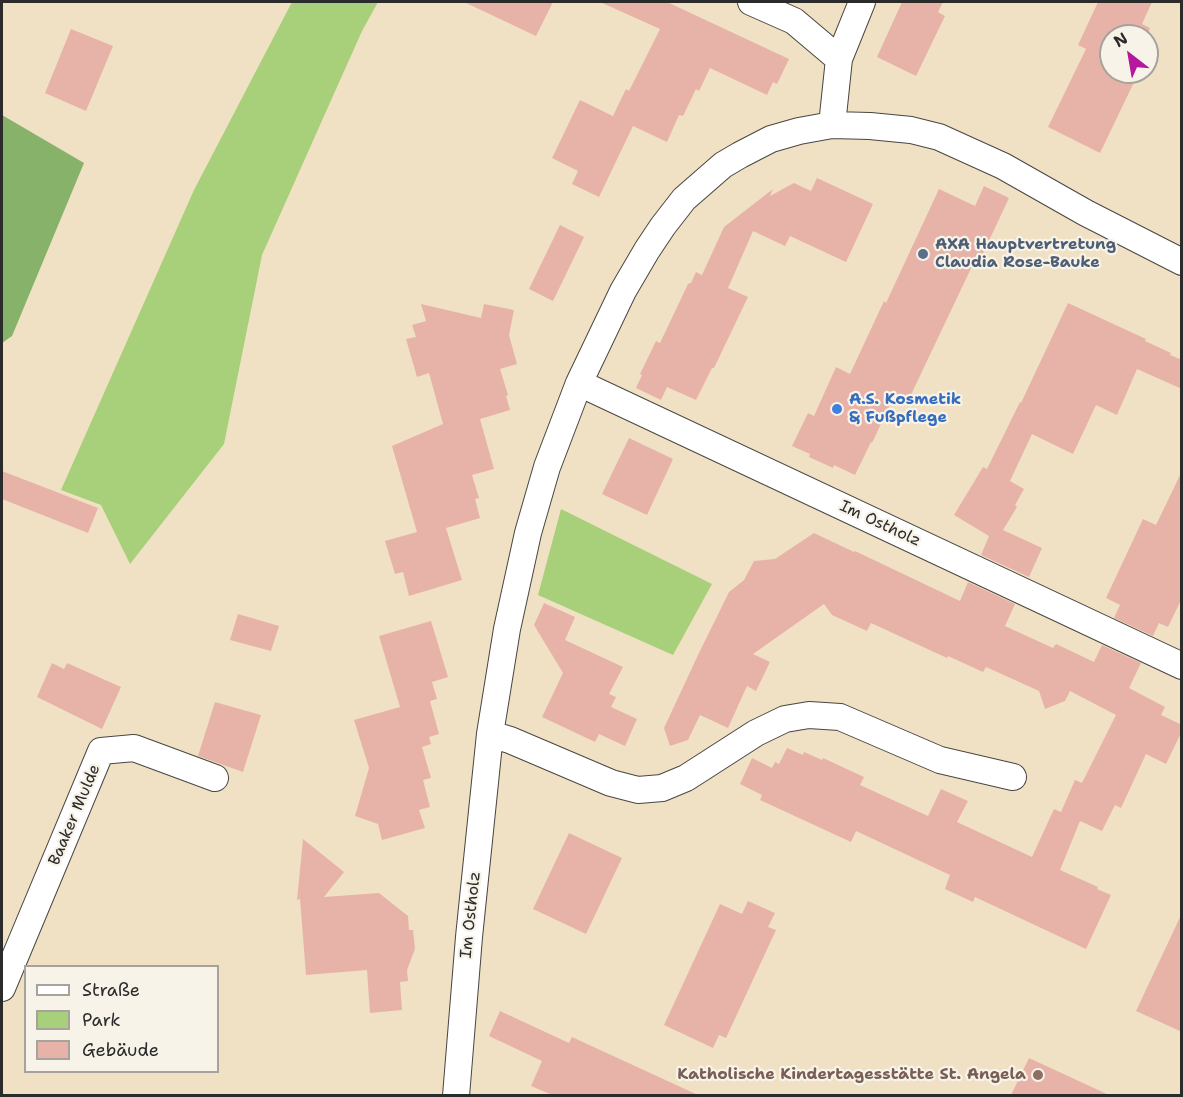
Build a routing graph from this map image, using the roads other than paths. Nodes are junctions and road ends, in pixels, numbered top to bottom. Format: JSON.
{"nodes":[{"id":1,"x":751,"y":2,"type":"edge"},
{"id":2,"x":862,"y":2,"type":"edge"},
{"id":3,"x":839,"y":59,"type":"junction"},
{"id":4,"x":832,"y":125,"type":"junction"},
{"id":5,"x":1182,"y":262,"type":"edge"},
{"id":6,"x":579,"y":383,"type":"junction"},
{"id":7,"x":1182,"y":666,"type":"edge"},
{"id":8,"x":490,"y":734,"type":"junction"},
{"id":9,"x":1013,"y":777,"type":"dead end"},
{"id":10,"x":215,"y":778,"type":"dead end"},
{"id":11,"x":2,"y":987,"type":"edge"},
{"id":12,"x":456,"y":1095,"type":"edge"}],
"edges":[{"from":1,"to":3,"type":"street"},
{"from":2,"to":3,"type":"street"},
{"from":3,"to":4,"type":"street"},
{"from":4,"to":5,"type":"street","name":"Im Ostholz"},
{"from":4,"to":6,"type":"street","name":"Im Ostholz"},
{"from":6,"to":7,"type":"street","name":"Im Ostholz"},
{"from":6,"to":8,"type":"street","name":"Im Ostholz"},
{"from":8,"to":9,"type":"street"},
{"from":8,"to":12,"type":"street","name":"Im Ostholz"},
{"from":10,"to":11,"type":"street","name":"Baaker Mulde"}]}
